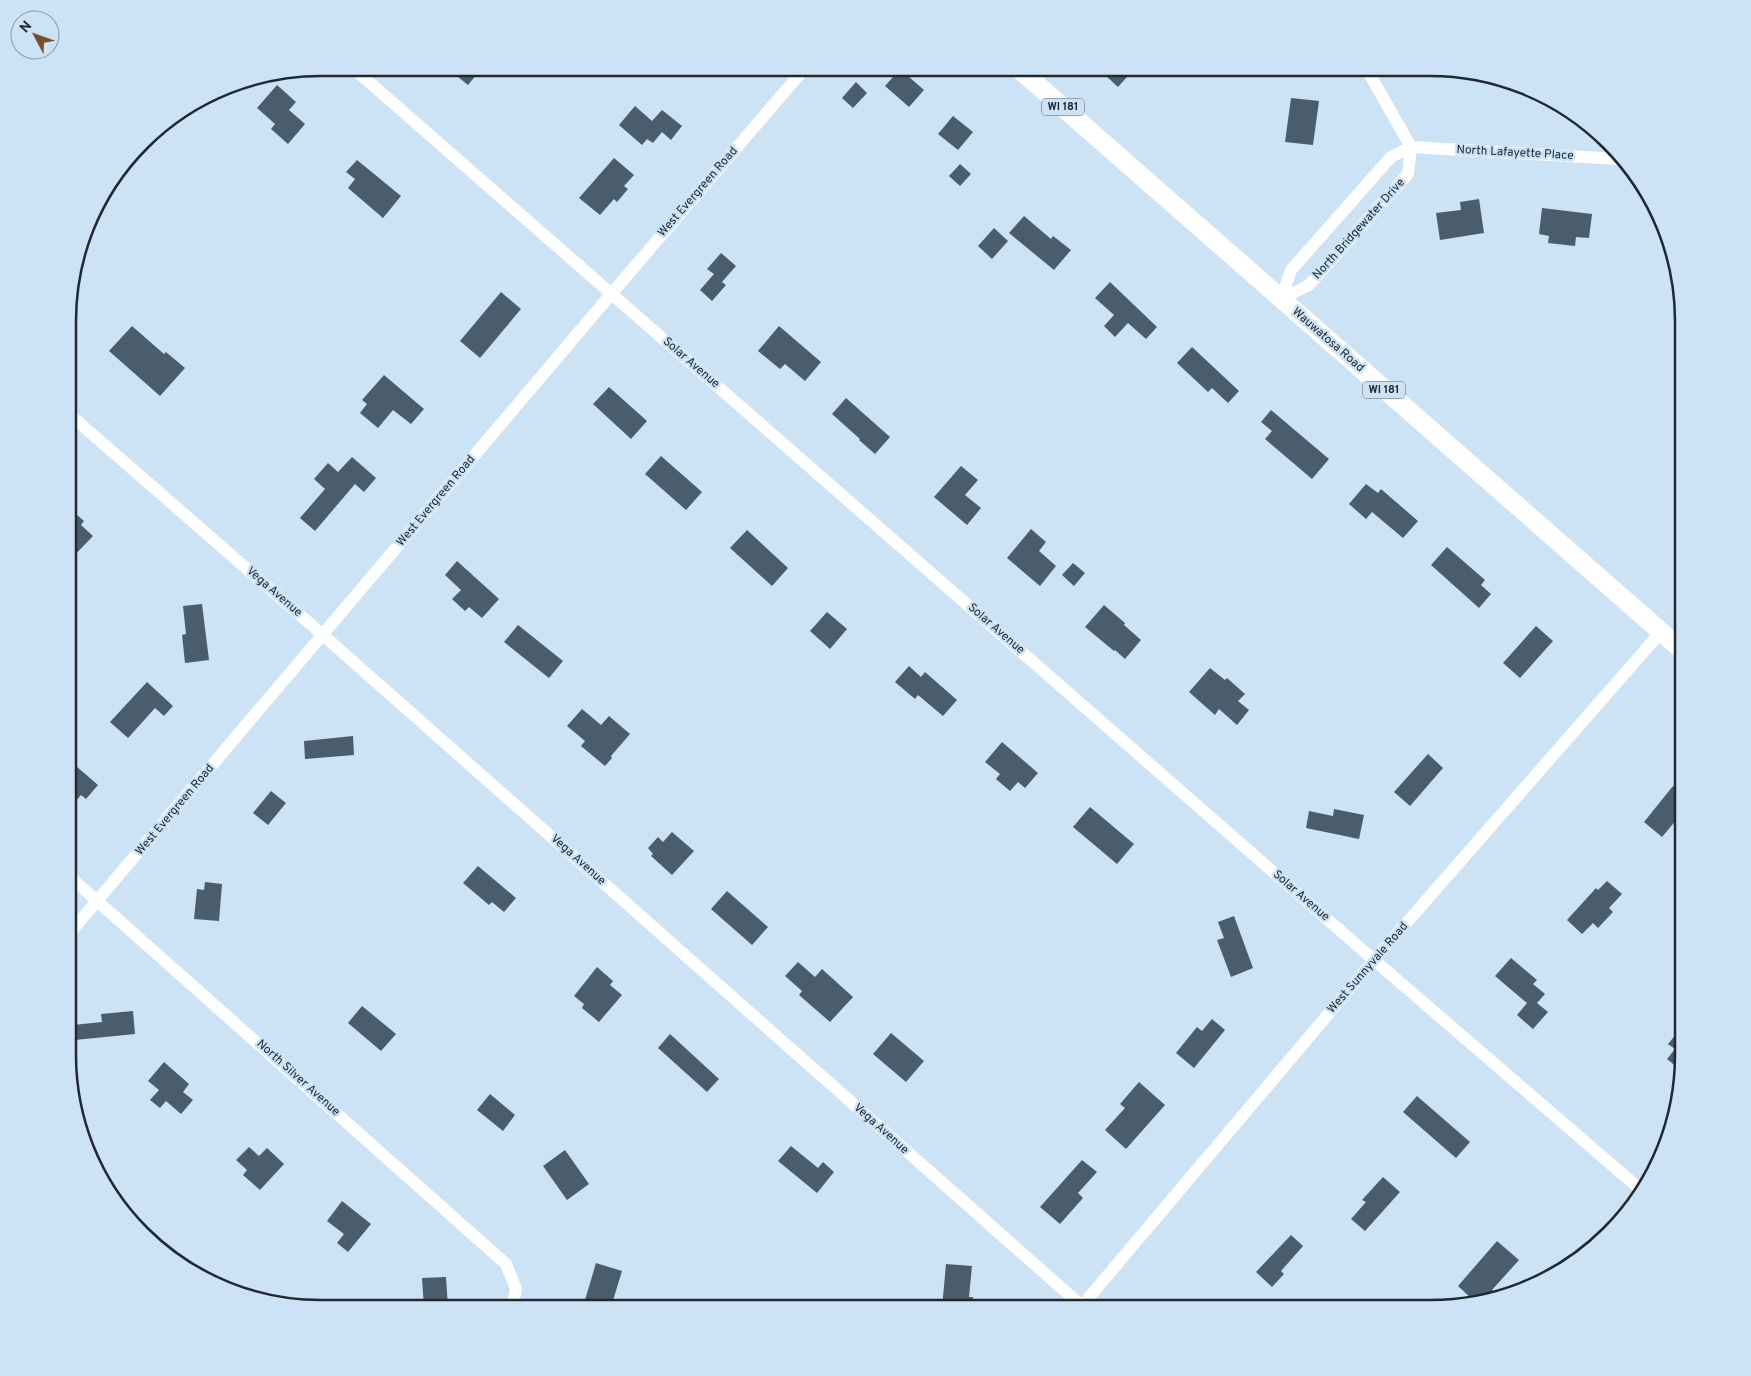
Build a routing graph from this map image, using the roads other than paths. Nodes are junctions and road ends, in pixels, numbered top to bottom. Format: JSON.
{"nodes":[{"id":1,"x":362,"y":76,"type":"edge"},
{"id":2,"x":798,"y":76,"type":"edge"},
{"id":3,"x":1027,"y":76,"type":"edge"},
{"id":4,"x":1371,"y":76,"type":"edge"},
{"id":5,"x":1411,"y":147,"type":"junction"},
{"id":6,"x":1613,"y":159,"type":"edge"},
{"id":7,"x":612,"y":293,"type":"junction"},
{"id":8,"x":1281,"y":299,"type":"junction"},
{"id":9,"x":76,"y":419,"type":"edge"},
{"id":10,"x":1660,"y":633,"type":"junction"},
{"id":11,"x":323,"y":634,"type":"junction"},
{"id":12,"x":1675,"y":645,"type":"edge"},
{"id":13,"x":76,"y":882,"type":"edge"},
{"id":14,"x":98,"y":901,"type":"junction"},
{"id":15,"x":76,"y":926,"type":"edge"},
{"id":16,"x":1374,"y":960,"type":"junction"},
{"id":17,"x":1636,"y":1187,"type":"edge"},
{"id":18,"x":514,"y":1300,"type":"edge"},
{"id":19,"x":1073,"y":1300,"type":"edge"},
{"id":20,"x":1089,"y":1300,"type":"edge"}],
"edges":[{"from":1,"to":7,"type":"street","name":"Solar Avenue"},
{"from":2,"to":7,"type":"street","name":"West Evergreen Road"},
{"from":3,"to":8,"type":"main road","name":"Wauwatosa Road","number":"WI 181"},
{"from":4,"to":5,"type":"street"},
{"from":5,"to":6,"type":"street","name":"North Lafayette Place"},
{"from":5,"to":8,"type":"street","name":"North Bridgewater Drive"},
{"from":5,"to":8,"type":"street","name":"North Bridgewater Drive"},
{"from":7,"to":11,"type":"street","name":"West Evergreen Road"},
{"from":7,"to":16,"type":"street","name":"Solar Avenue"},
{"from":8,"to":10,"type":"main road","name":"Wauwatosa Road","number":"WI 181"},
{"from":9,"to":11,"type":"street","name":"Vega Avenue"},
{"from":10,"to":12,"type":"main road","name":"Wauwatosa Road","number":"WI 181"},
{"from":10,"to":16,"type":"street","name":"West Sunnyvale Road"},
{"from":11,"to":14,"type":"street","name":"West Evergreen Road"},
{"from":11,"to":19,"type":"street","name":"Vega Avenue"},
{"from":13,"to":14,"type":"street","name":"North Silver Avenue"},
{"from":14,"to":15,"type":"street","name":"West Evergreen Road"},
{"from":14,"to":18,"type":"street","name":"North Silver Avenue"},
{"from":16,"to":17,"type":"street","name":"Solar Avenue"},
{"from":16,"to":20,"type":"street","name":"West Sunnyvale Road"}]}
